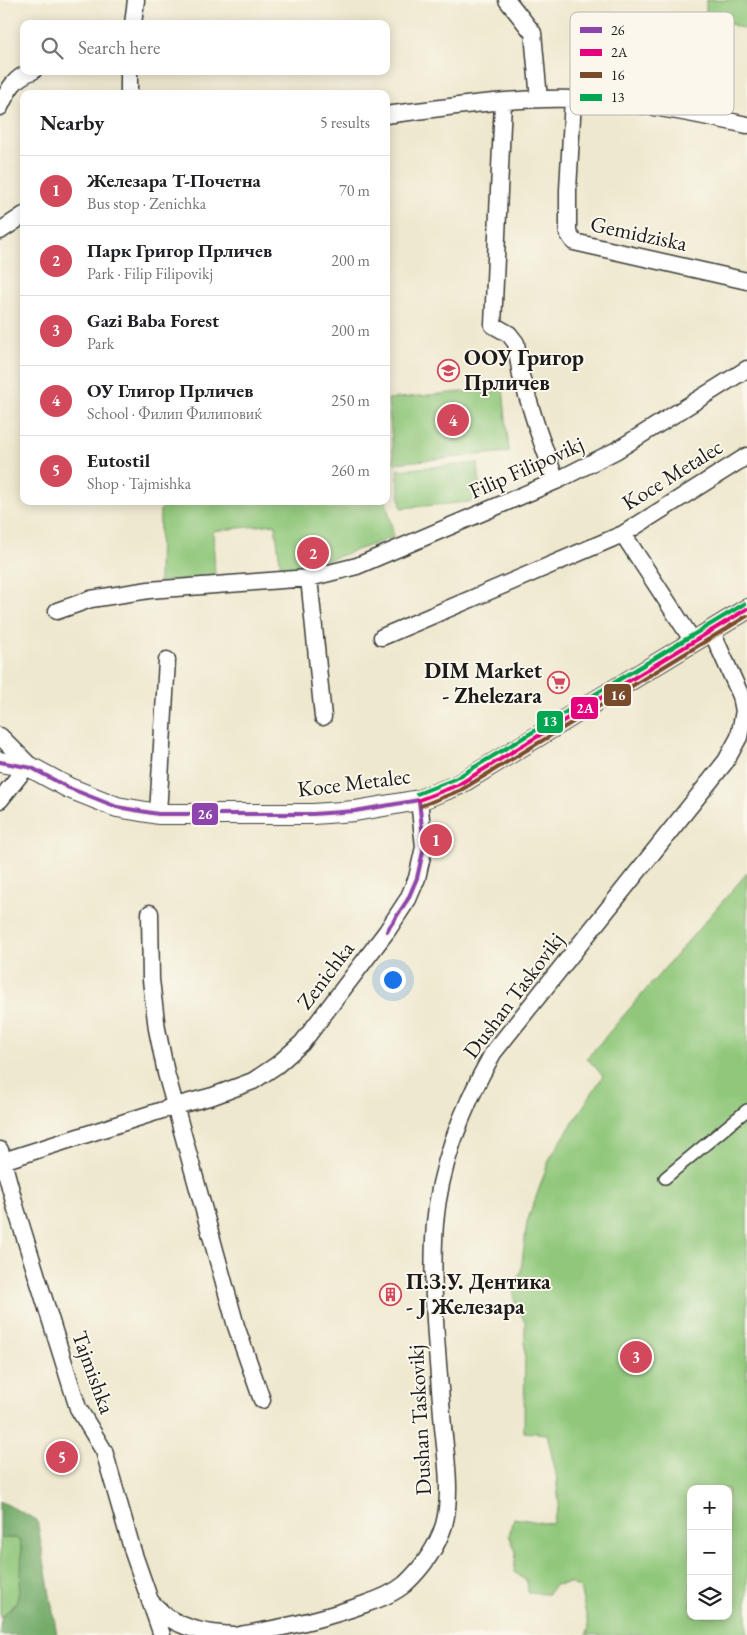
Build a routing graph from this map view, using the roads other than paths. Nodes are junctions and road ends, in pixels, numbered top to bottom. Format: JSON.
{"nodes":[{"id":1,"x":136,"y":0,"type":"edge"},
{"id":2,"x":508,"y":0,"type":"edge"},
{"id":3,"x":134,"y":20,"type":"edge"},
{"id":4,"x":24,"y":75,"type":"edge"},
{"id":5,"x":129,"y":75,"type":"edge"},
{"id":6,"x":129,"y":90,"type":"edge"},
{"id":7,"x":539,"y":99,"type":"junction"},
{"id":8,"x":570,"y":99,"type":"edge"},
{"id":9,"x":503,"y":102,"type":"junction"},
{"id":10,"x":0,"y":108,"type":"edge"},
{"id":11,"x":390,"y":115,"type":"edge"},
{"id":12,"x":573,"y":115,"type":"edge"},
{"id":13,"x":691,"y":115,"type":"edge"},
{"id":14,"x":747,"y":125,"type":"edge"},
{"id":15,"x":20,"y":218,"type":"edge"},
{"id":16,"x":0,"y":232,"type":"edge"},
{"id":17,"x":747,"y":281,"type":"edge"},
{"id":18,"x":747,"y":369,"type":"edge"},
{"id":19,"x":747,"y":456,"type":"edge"},
{"id":20,"x":556,"y":481,"type":"junction"},
{"id":21,"x":623,"y":534,"type":"junction"},
{"id":22,"x":309,"y":578,"type":"junction"},
{"id":23,"x":747,"y":609,"type":"edge"},
{"id":24,"x":57,"y":611,"type":"dead end"},
{"id":25,"x":711,"y":630,"type":"junction"},
{"id":26,"x":382,"y":637,"type":"dead end"},
{"id":27,"x":693,"y":641,"type":"junction"},
{"id":28,"x":167,"y":660,"type":"dead end"},
{"id":29,"x":323,"y":717,"type":"dead end"},
{"id":30,"x":0,"y":736,"type":"edge"},
{"id":31,"x":0,"y":762,"type":"edge"},
{"id":32,"x":30,"y":767,"type":"junction"},
{"id":33,"x":0,"y":800,"type":"edge"},
{"id":34,"x":419,"y":800,"type":"junction"},
{"id":35,"x":158,"y":814,"type":"junction"},
{"id":36,"x":150,"y":913,"type":"dead end"},
{"id":37,"x":175,"y":1106,"type":"junction"},
{"id":38,"x":747,"y":1110,"type":"edge"},
{"id":39,"x":2,"y":1155,"type":"edge"},
{"id":40,"x":665,"y":1178,"type":"dead end"},
{"id":41,"x":262,"y":1400,"type":"dead end"},
{"id":42,"x":152,"y":1603,"type":"junction"},
{"id":43,"x":162,"y":1635,"type":"edge"},
{"id":44,"x":233,"y":1635,"type":"edge"},
{"id":45,"x":240,"y":1635,"type":"edge"}],
"edges":[{"from":1,"to":3,"type":"street"},
{"from":2,"to":7,"type":"street"},
{"from":4,"to":10,"type":"street"},
{"from":5,"to":6,"type":"street"},
{"from":7,"to":8,"type":"street"},
{"from":7,"to":9,"type":"street"},
{"from":9,"to":11,"type":"street"},
{"from":9,"to":20,"type":"street"},
{"from":12,"to":17,"type":"street","name":"Gemidziska"},
{"from":13,"to":14,"type":"street"},
{"from":15,"to":16,"type":"street"},
{"from":18,"to":20,"type":"street","name":"Filip Filipovikj"},
{"from":19,"to":21,"type":"street","name":"Koce Metalec"},
{"from":20,"to":22,"type":"street","name":"Filip Filipovikj"},
{"from":21,"to":26,"type":"street","name":"Koce Metalec"},
{"from":21,"to":27,"type":"street","name":"Koce Metalec"},
{"from":22,"to":24,"type":"street","name":"Filip Filipovikj"},
{"from":22,"to":29,"type":"street"},
{"from":23,"to":25,"type":"street","name":"Koce Metalec"},
{"from":25,"to":27,"type":"street","name":"Koce Metalec"},
{"from":25,"to":45,"type":"street","name":"Dushan Taskovikj"},
{"from":27,"to":34,"type":"street","name":"Koce Metalec"},
{"from":28,"to":35,"type":"street"},
{"from":30,"to":32,"type":"street"},
{"from":31,"to":32,"type":"street","name":"Koce Metalec"},
{"from":32,"to":33,"type":"street"},
{"from":32,"to":35,"type":"street","name":"Koce Metalec"},
{"from":34,"to":35,"type":"street","name":"Koce Metalec"},
{"from":34,"to":37,"type":"street","name":"Zenichka"},
{"from":36,"to":37,"type":"street"},
{"from":37,"to":39,"type":"street","name":"Zenichka"},
{"from":37,"to":41,"type":"street"},
{"from":38,"to":40,"type":"street"},
{"from":39,"to":42,"type":"street","name":"Tajmishka"},
{"from":42,"to":43,"type":"street","name":"Tajmishka"},
{"from":42,"to":44,"type":"street"}]}
